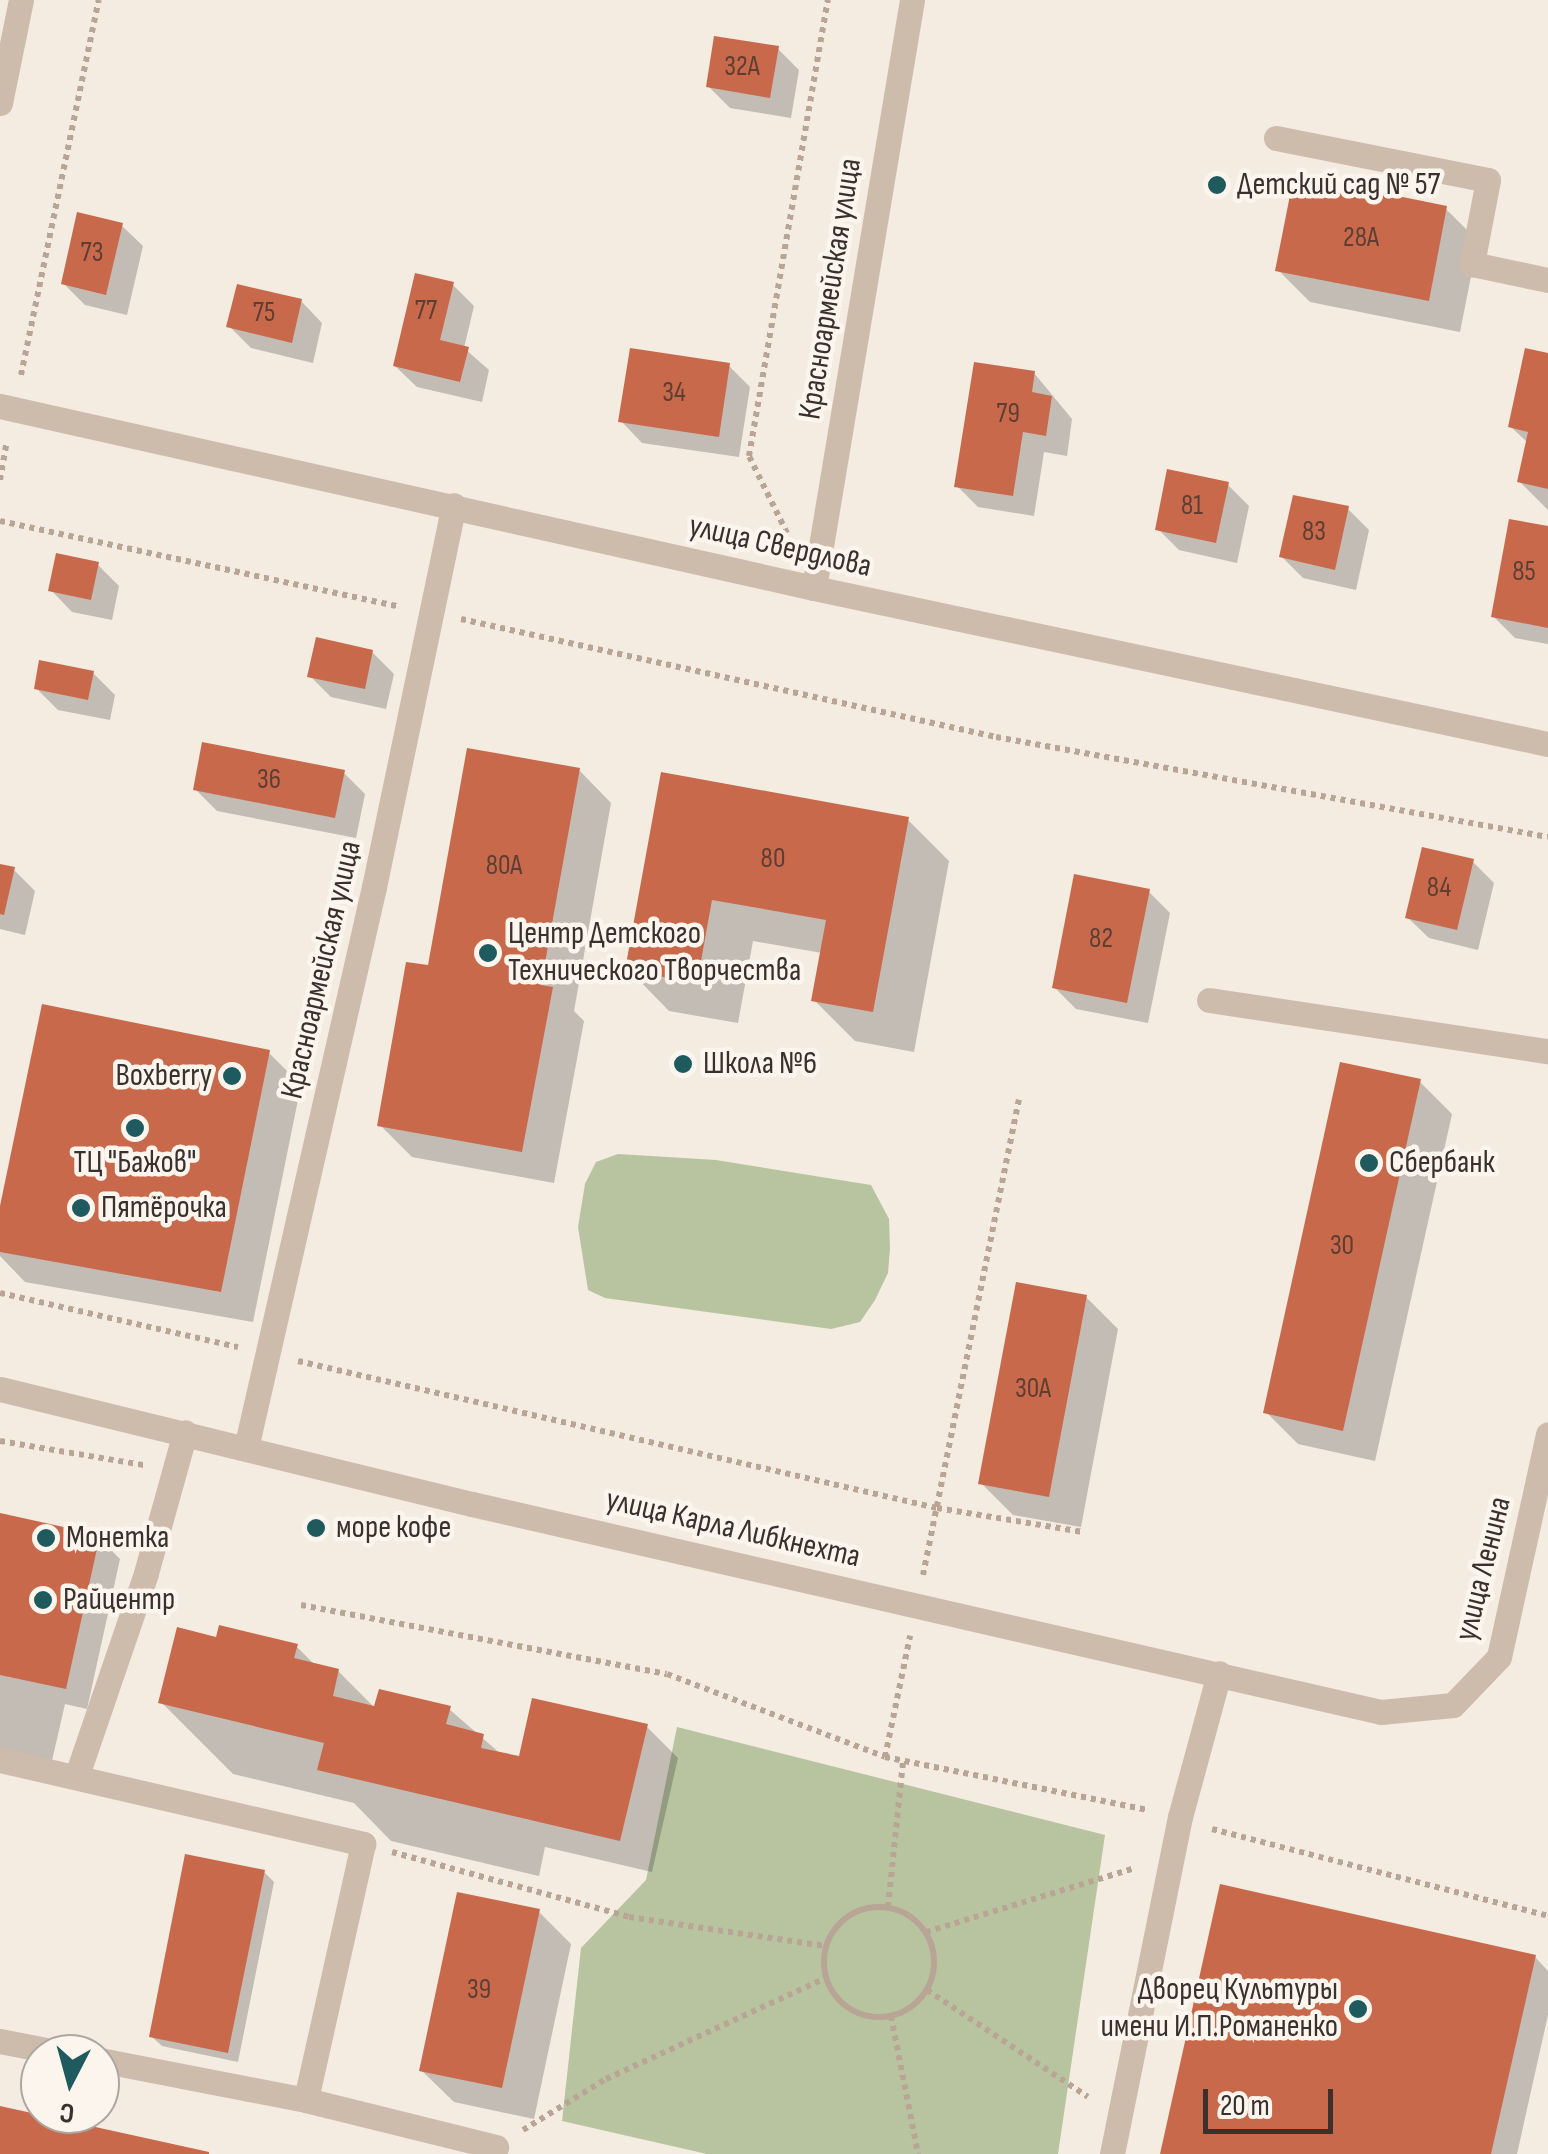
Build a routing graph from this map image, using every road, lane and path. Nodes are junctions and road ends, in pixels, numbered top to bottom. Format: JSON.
{"nodes":[{"id":1,"x":21,"y":0,"type":"edge"},
{"id":2,"x":99,"y":0,"type":"edge"},
{"id":3,"x":828,"y":0,"type":"edge"},
{"id":4,"x":912,"y":0,"type":"edge"},
{"id":5,"x":0,"y":103,"type":"edge"},
{"id":6,"x":1276,"y":138,"type":"dead end"},
{"id":7,"x":1548,"y":280,"type":"edge"},
{"id":8,"x":7,"y":408,"type":"edge"},
{"id":9,"x":0,"y":480,"type":"edge"},
{"id":10,"x":454,"y":505,"type":"junction"},
{"id":11,"x":0,"y":521,"type":"edge"},
{"id":12,"x":814,"y":588,"type":"junction"},
{"id":13,"x":432,"y":614,"type":"junction"},
{"id":14,"x":1548,"y":744,"type":"edge"},
{"id":15,"x":1548,"y":837,"type":"edge"},
{"id":16,"x":1209,"y":1000,"type":"dead end"},
{"id":17,"x":1548,"y":1051,"type":"edge"},
{"id":18,"x":1018,"y":1100,"type":"dead end"},
{"id":19,"x":0,"y":1293,"type":"edge"},
{"id":20,"x":268,"y":1354,"type":"junction"},
{"id":21,"x":0,"y":1389,"type":"edge"},
{"id":22,"x":185,"y":1432,"type":"junction"},
{"id":23,"x":1548,"y":1434,"type":"edge"},
{"id":24,"x":0,"y":1440,"type":"edge"},
{"id":25,"x":246,"y":1448,"type":"junction"},
{"id":26,"x":175,"y":1470,"type":"junction"},
{"id":27,"x":937,"y":1508,"type":"junction"},
{"id":28,"x":1084,"y":1532,"type":"dead end"},
{"id":29,"x":301,"y":1604,"type":"dead end"},
{"id":30,"x":916,"y":1606,"type":"junction"},
{"id":31,"x":1219,"y":1673,"type":"junction"},
{"id":32,"x":1454,"y":1705,"type":"joint"},
{"id":33,"x":885,"y":1757,"type":"junction"},
{"id":34,"x":0,"y":1760,"type":"edge"},
{"id":35,"x":904,"y":1761,"type":"junction"},
{"id":36,"x":77,"y":1775,"type":"junction"},
{"id":37,"x":1180,"y":1817,"type":"junction"},
{"id":38,"x":1224,"y":1833,"type":"junction"},
{"id":39,"x":363,"y":1844,"type":"junction"},
{"id":40,"x":1175,"y":1856,"type":"junction"},
{"id":41,"x":888,"y":1907,"type":"junction"},
{"id":42,"x":1548,"y":1916,"type":"edge"},
{"id":43,"x":926,"y":1932,"type":"junction"},
{"id":44,"x":825,"y":1946,"type":"junction"},
{"id":45,"x":826,"y":1978,"type":"junction"},
{"id":46,"x":926,"y":1990,"type":"junction"},
{"id":47,"x":891,"y":2016,"type":"junction"},
{"id":48,"x":120,"y":2064,"type":"edge"},
{"id":49,"x":306,"y":2100,"type":"junction"},
{"id":50,"x":1120,"y":2118,"type":"junction"},
{"id":51,"x":496,"y":2147,"type":"joint"},
{"id":52,"x":918,"y":2154,"type":"edge"},
{"id":53,"x":1112,"y":2154,"type":"edge"}],
"edges":[{"from":1,"to":5,"type":"street"},
{"from":2,"to":8,"type":"path"},
{"from":3,"to":12,"type":"path"},
{"from":4,"to":12,"type":"street","name":"Красноармейская улица"},
{"from":6,"to":7,"type":"street"},
{"from":8,"to":9,"type":"path"},
{"from":8,"to":10,"type":"street","name":"улица Свердлова"},
{"from":10,"to":12,"type":"street","name":"улица Свердлова"},
{"from":10,"to":13,"type":"street","name":"Красноармейская улица"},
{"from":11,"to":13,"type":"path"},
{"from":12,"to":14,"type":"street","name":"улица Свердлова"},
{"from":13,"to":15,"type":"path"},
{"from":13,"to":20,"type":"street","name":"Красноармейская улица"},
{"from":16,"to":17,"type":"street"},
{"from":18,"to":27,"type":"path"},
{"from":19,"to":20,"type":"path"},
{"from":20,"to":25,"type":"street","name":"Красноармейская улица"},
{"from":20,"to":27,"type":"path"},
{"from":21,"to":22,"type":"street","name":"улица Карла Либкнехта"},
{"from":22,"to":25,"type":"street","name":"улица Карла Либкнехта"},
{"from":22,"to":26,"type":"street"},
{"from":23,"to":32,"type":"street","name":"улица Ленина"},
{"from":24,"to":26,"type":"path"},
{"from":25,"to":30,"type":"street","name":"улица Карла Либкнехта"},
{"from":26,"to":36,"type":"street"},
{"from":27,"to":28,"type":"path"},
{"from":27,"to":30,"type":"path"},
{"from":29,"to":33,"type":"path"},
{"from":30,"to":31,"type":"street","name":"улица Карла Либкнехта"},
{"from":30,"to":33,"type":"path"},
{"from":31,"to":32,"type":"street","name":"улица Карла Либкнехта"},
{"from":31,"to":37,"type":"street"},
{"from":33,"to":35,"type":"path"},
{"from":34,"to":36,"type":"street"},
{"from":35,"to":37,"type":"path"},
{"from":35,"to":41,"type":"path"},
{"from":36,"to":39,"type":"street"},
{"from":37,"to":38,"type":"path"},
{"from":37,"to":40,"type":"street"},
{"from":38,"to":40,"type":"path"},
{"from":38,"to":42,"type":"path"},
{"from":39,"to":44,"type":"path"},
{"from":39,"to":49,"type":"street"},
{"from":40,"to":43,"type":"path"},
{"from":40,"to":50,"type":"street"},
{"from":41,"to":43,"type":"path"},
{"from":41,"to":44,"type":"path"},
{"from":43,"to":46,"type":"path"},
{"from":44,"to":45,"type":"path"},
{"from":45,"to":47,"type":"path"},
{"from":45,"to":51,"type":"path"},
{"from":46,"to":47,"type":"path"},
{"from":46,"to":50,"type":"path"},
{"from":47,"to":52,"type":"path"},
{"from":48,"to":49,"type":"street"},
{"from":49,"to":51,"type":"street"},
{"from":50,"to":53,"type":"street"}]}
